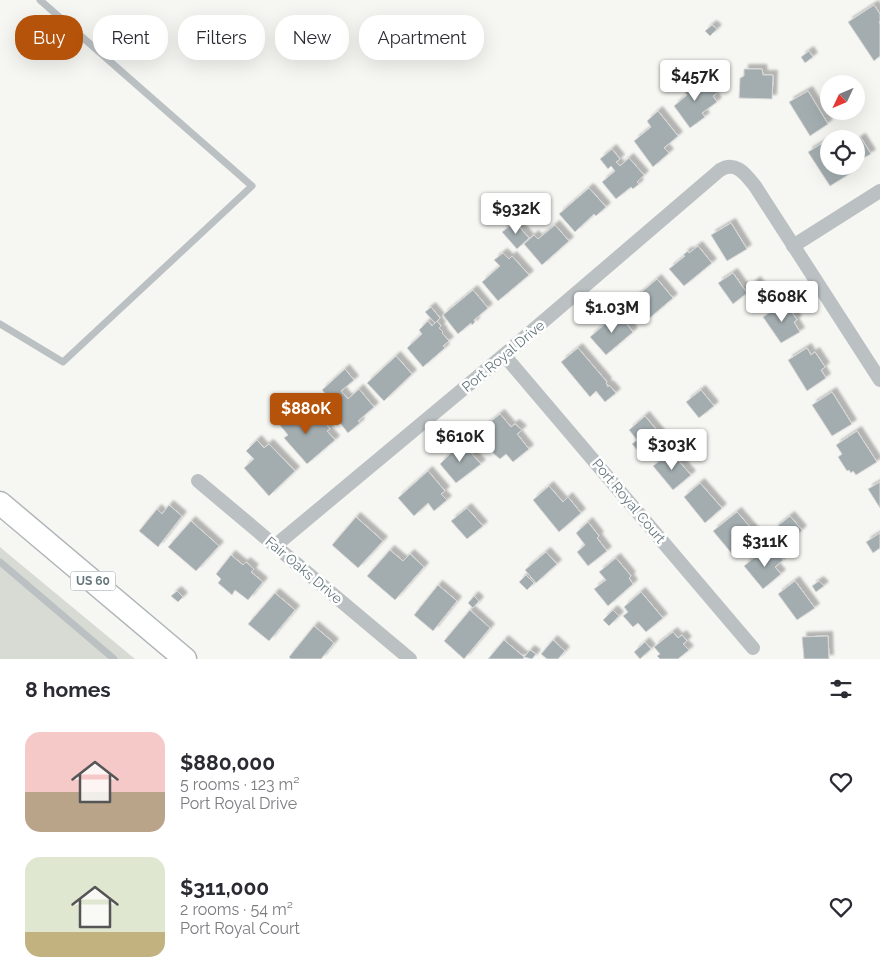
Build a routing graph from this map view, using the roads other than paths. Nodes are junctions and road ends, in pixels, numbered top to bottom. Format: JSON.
{"nodes":[{"id":1,"x":40,"y":0,"type":"edge"},
{"id":2,"x":880,"y":192,"type":"edge"},
{"id":3,"x":793,"y":246,"type":"junction"},
{"id":4,"x":0,"y":324,"type":"edge"},
{"id":5,"x":504,"y":355,"type":"junction"},
{"id":6,"x":880,"y":380,"type":"edge"},
{"id":7,"x":198,"y":481,"type":"dead end"},
{"id":8,"x":0,"y":503,"type":"edge"},
{"id":9,"x":276,"y":545,"type":"junction"},
{"id":10,"x":0,"y":562,"type":"edge"},
{"id":11,"x":753,"y":648,"type":"dead end"},
{"id":12,"x":114,"y":659,"type":"edge"},
{"id":13,"x":185,"y":659,"type":"edge"},
{"id":14,"x":410,"y":659,"type":"edge"}],
"edges":[{"from":1,"to":4,"type":"lane"},
{"from":2,"to":3,"type":"street"},
{"from":3,"to":5,"type":"street","name":"Port Royal Drive"},
{"from":3,"to":6,"type":"street"},
{"from":5,"to":9,"type":"street","name":"Port Royal Drive"},
{"from":5,"to":11,"type":"street","name":"Port Royal Court"},
{"from":7,"to":9,"type":"street","name":"Fair Oaks Drive"},
{"from":8,"to":13,"type":"main road","number":"US 60"},
{"from":9,"to":14,"type":"street","name":"Fair Oaks Drive"},
{"from":10,"to":12,"type":"lane"}]}
